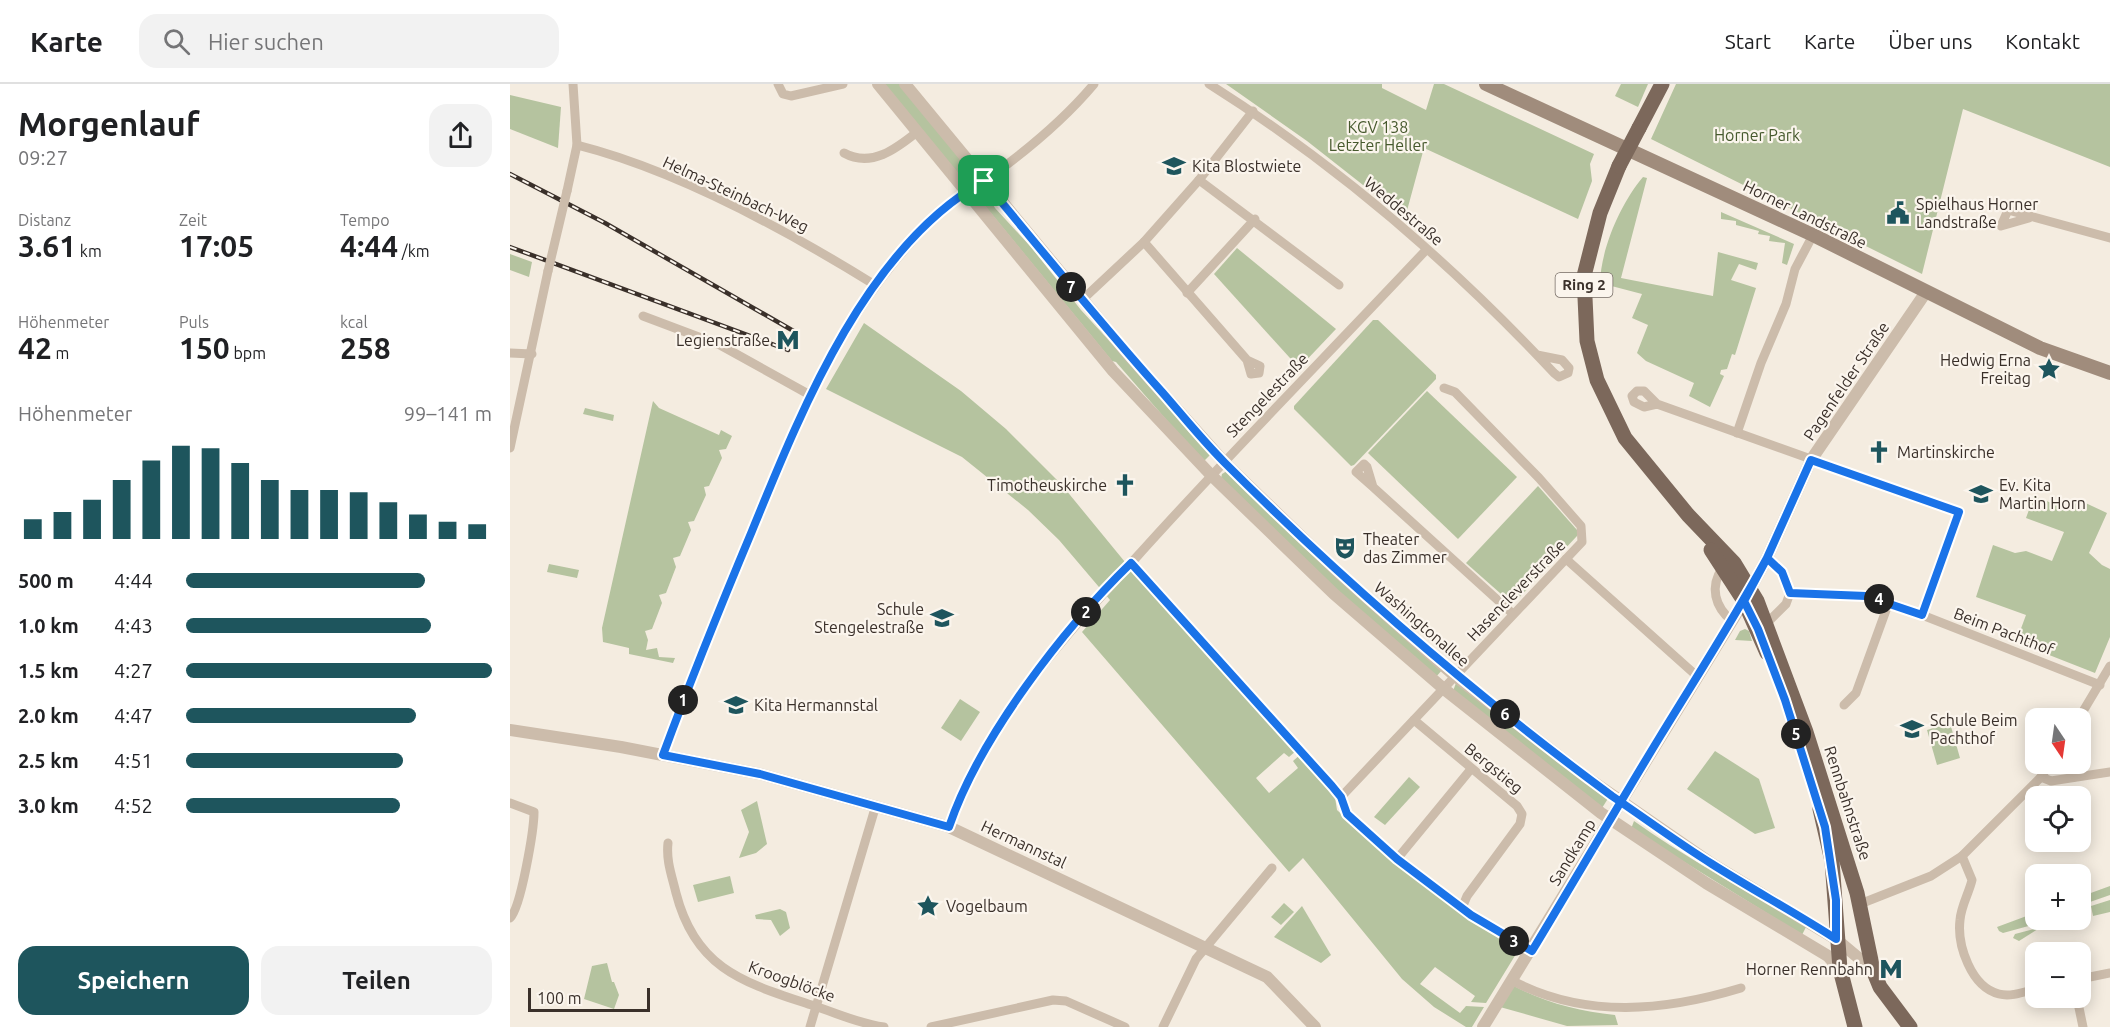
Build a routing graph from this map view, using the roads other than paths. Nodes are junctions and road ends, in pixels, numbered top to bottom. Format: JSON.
{"nodes":[{"id":1,"x":573,"y":84,"type":"edge"},
{"id":2,"x":778,"y":84,"type":"edge"},
{"id":3,"x":843,"y":84,"type":"edge"},
{"id":4,"x":878,"y":84,"type":"edge"},
{"id":5,"x":905,"y":84,"type":"edge"},
{"id":6,"x":1094,"y":84,"type":"edge"},
{"id":7,"x":1209,"y":84,"type":"edge"},
{"id":8,"x":1486,"y":84,"type":"edge"},
{"id":9,"x":1662,"y":84,"type":"edge"},
{"id":10,"x":1252,"y":111,"type":"junction"},
{"id":11,"x":917,"y":132,"type":"junction"},
{"id":12,"x":577,"y":145,"type":"junction"},
{"id":13,"x":844,"y":153,"type":"dead end"},
{"id":14,"x":1199,"y":180,"type":"junction"},
{"id":15,"x":984,"y":181,"type":"junction"},
{"id":16,"x":964,"y":192,"type":"junction"},
{"id":17,"x":2029,"y":218,"type":"dead end"},
{"id":18,"x":1255,"y":219,"type":"junction"},
{"id":19,"x":1813,"y":235,"type":"junction"},
{"id":20,"x":2110,"y":238,"type":"edge"},
{"id":21,"x":1144,"y":242,"type":"junction"},
{"id":22,"x":1426,"y":250,"type":"junction"},
{"id":23,"x":875,"y":285,"type":"junction"},
{"id":24,"x":1339,"y":285,"type":"dead end"},
{"id":25,"x":1926,"y":292,"type":"junction"},
{"id":26,"x":1187,"y":293,"type":"junction"},
{"id":27,"x":1082,"y":300,"type":"junction"},
{"id":28,"x":643,"y":316,"type":"dead end"},
{"id":29,"x":510,"y":353,"type":"edge"},
{"id":30,"x":532,"y":354,"type":"junction"},
{"id":31,"x":1537,"y":355,"type":"dead end"},
{"id":32,"x":1247,"y":360,"type":"dead end"},
{"id":33,"x":2110,"y":373,"type":"edge"},
{"id":34,"x":1444,"y":388,"type":"dead end"},
{"id":35,"x":810,"y":395,"type":"junction"},
{"id":36,"x":1657,"y":404,"type":"dead end"},
{"id":37,"x":1737,"y":433,"type":"junction"},
{"id":38,"x":510,"y":448,"type":"edge"},
{"id":39,"x":1811,"y":460,"type":"junction"},
{"id":40,"x":1224,"y":462,"type":"junction"},
{"id":41,"x":1211,"y":475,"type":"junction"},
{"id":42,"x":1373,"y":487,"type":"dead end"},
{"id":43,"x":1688,"y":516,"type":"junction"},
{"id":44,"x":1767,"y":558,"type":"junction"},
{"id":45,"x":1566,"y":560,"type":"junction"},
{"id":46,"x":1131,"y":563,"type":"junction"},
{"id":47,"x":1723,"y":567,"type":"junction"},
{"id":48,"x":1790,"y":593,"type":"junction"},
{"id":49,"x":1748,"y":594,"type":"junction"},
{"id":50,"x":1890,"y":602,"type":"junction"},
{"id":51,"x":1513,"y":615,"type":"junction"},
{"id":52,"x":1922,"y":615,"type":"junction"},
{"id":53,"x":1732,"y":621,"type":"junction"},
{"id":54,"x":1767,"y":623,"type":"junction"},
{"id":55,"x":2110,"y":666,"type":"edge"},
{"id":56,"x":1455,"y":676,"type":"junction"},
{"id":57,"x":1698,"y":677,"type":"junction"},
{"id":58,"x":2100,"y":685,"type":"junction"},
{"id":59,"x":1444,"y":689,"type":"junction"},
{"id":60,"x":1844,"y":705,"type":"dead end"},
{"id":61,"x":2085,"y":708,"type":"edge"},
{"id":62,"x":1414,"y":720,"type":"junction"},
{"id":63,"x":510,"y":730,"type":"edge"},
{"id":64,"x":663,"y":755,"type":"junction"},
{"id":65,"x":1471,"y":769,"type":"junction"},
{"id":66,"x":2110,"y":772,"type":"edge"},
{"id":67,"x":2043,"y":774,"type":"edge"},
{"id":68,"x":2041,"y":777,"type":"junction"},
{"id":69,"x":1341,"y":797,"type":"junction"},
{"id":70,"x":510,"y":803,"type":"edge"},
{"id":71,"x":1622,"y":803,"type":"junction"},
{"id":72,"x":876,"y":805,"type":"junction"},
{"id":73,"x":1612,"y":819,"type":"junction"},
{"id":74,"x":949,"y":827,"type":"junction"},
{"id":75,"x":668,"y":843,"type":"dead end"},
{"id":76,"x":1962,"y":856,"type":"junction"},
{"id":77,"x":1397,"y":859,"type":"junction"},
{"id":78,"x":1272,"y":868,"type":"dead end"},
{"id":79,"x":1860,"y":904,"type":"junction"},
{"id":80,"x":1462,"y":908,"type":"junction"},
{"id":81,"x":510,"y":918,"type":"edge"},
{"id":82,"x":1836,"y":939,"type":"junction"},
{"id":83,"x":1207,"y":949,"type":"junction"},
{"id":84,"x":1532,"y":951,"type":"junction"},
{"id":85,"x":1840,"y":969,"type":"junction"},
{"id":86,"x":1873,"y":970,"type":"junction"},
{"id":87,"x":2110,"y":973,"type":"edge"},
{"id":88,"x":2091,"y":977,"type":"edge"},
{"id":89,"x":1513,"y":981,"type":"junction"},
{"id":90,"x":1741,"y":988,"type":"dead end"},
{"id":91,"x":2025,"y":992,"type":"edge"},
{"id":92,"x":816,"y":1006,"type":"junction"},
{"id":93,"x":2079,"y":1008,"type":"edge"},
{"id":94,"x":810,"y":1027,"type":"edge"},
{"id":95,"x":884,"y":1027,"type":"edge"},
{"id":96,"x":932,"y":1027,"type":"edge"},
{"id":97,"x":1125,"y":1027,"type":"edge"},
{"id":98,"x":1163,"y":1027,"type":"edge"},
{"id":99,"x":1315,"y":1027,"type":"edge"},
{"id":100,"x":1483,"y":1027,"type":"edge"},
{"id":101,"x":1855,"y":1027,"type":"edge"},
{"id":102,"x":1910,"y":1027,"type":"edge"},
{"id":103,"x":2083,"y":1027,"type":"edge"}],
"edges":[{"from":1,"to":12,"type":"street"},
{"from":2,"to":3,"type":"street"},
{"from":4,"to":11,"type":"street"},
{"from":5,"to":15,"type":"street","name":"Washingtonallee"},
{"from":6,"to":15,"type":"street"},
{"from":7,"to":10,"type":"street","name":"Weddestraße"},
{"from":8,"to":19,"type":"main road","name":"Horner Landstraße"},
{"from":9,"to":43,"type":"main road","number":"Ring 2","bridge":true},
{"from":10,"to":14,"type":"street"},
{"from":10,"to":22,"type":"street","name":"Weddestraße"},
{"from":11,"to":13,"type":"street"},
{"from":11,"to":16,"type":"street"},
{"from":12,"to":23,"type":"street","name":"Helma-Steinbach-Weg"},
{"from":12,"to":30,"type":"street","bridge":true},
{"from":14,"to":18,"type":"street"},
{"from":14,"to":21,"type":"street"},
{"from":15,"to":16,"type":"street"},
{"from":15,"to":27,"type":"street","name":"Washingtonallee"},
{"from":16,"to":23,"type":"street"},
{"from":16,"to":41,"type":"street"},
{"from":17,"to":20,"type":"street"},
{"from":18,"to":24,"type":"street"},
{"from":18,"to":26,"type":"street"},
{"from":19,"to":25,"type":"main road","name":"Horner Landstraße"},
{"from":19,"to":37,"type":"street"},
{"from":21,"to":26,"type":"street"},
{"from":21,"to":27,"type":"street"},
{"from":22,"to":31,"type":"street","name":"Weddestraße"},
{"from":22,"to":40,"type":"street","name":"Stengelestraße"},
{"from":23,"to":35,"type":"street"},
{"from":25,"to":33,"type":"main road","name":"Horner Landstraße"},
{"from":25,"to":39,"type":"street","name":"Pagenfelder Straße"},
{"from":26,"to":32,"type":"street"},
{"from":27,"to":40,"type":"street","name":"Washingtonallee"},
{"from":28,"to":35,"type":"street"},
{"from":29,"to":30,"type":"street"},
{"from":30,"to":38,"type":"street"},
{"from":34,"to":45,"type":"street","name":"Hasencleverstraße"},
{"from":35,"to":64,"type":"street"},
{"from":36,"to":37,"type":"street"},
{"from":37,"to":39,"type":"street"},
{"from":39,"to":44,"type":"street","name":"Pagenfelder Straße"},
{"from":39,"to":52,"type":"street"},
{"from":40,"to":41,"type":"street","name":"Stengelestraße"},
{"from":40,"to":56,"type":"street","name":"Washingtonallee"},
{"from":41,"to":46,"type":"street","name":"Stengelestraße"},
{"from":41,"to":59,"type":"street"},
{"from":42,"to":51,"type":"street"},
{"from":43,"to":47,"type":"main road"},
{"from":43,"to":49,"type":"main road"},
{"from":44,"to":48,"type":"street"},
{"from":44,"to":49,"type":"street","name":"Pagenfelder Straße"},
{"from":45,"to":51,"type":"street","name":"Hasencleverstraße"},
{"from":45,"to":57,"type":"street"},
{"from":46,"to":69,"type":"street"},
{"from":46,"to":74,"type":"street","name":"Stengelestraße"},
{"from":47,"to":49,"type":"main road"},
{"from":47,"to":53,"type":"street"},
{"from":48,"to":50,"type":"street","name":"Beim Pachthof"},
{"from":48,"to":54,"type":"street"},
{"from":49,"to":53,"type":"street","name":"Sandkamp"},
{"from":49,"to":54,"type":"main road","name":"Rennbahnstraße"},
{"from":49,"to":82,"type":"main road","name":"Rennbahnstraße"},
{"from":50,"to":52,"type":"street","name":"Beim Pachthof"},
{"from":50,"to":60,"type":"street"},
{"from":51,"to":56,"type":"street","name":"Hasencleverstraße"},
{"from":52,"to":58,"type":"street","name":"Beim Pachthof"},
{"from":53,"to":57,"type":"street","name":"Sandkamp"},
{"from":54,"to":79,"type":"main road","name":"Rennbahnstraße"},
{"from":55,"to":58,"type":"street"},
{"from":56,"to":59,"type":"street","name":"Hasencleverstraße"},
{"from":56,"to":71,"type":"street","name":"Washingtonallee"},
{"from":57,"to":71,"type":"street","name":"Sandkamp"},
{"from":58,"to":61,"type":"street"},
{"from":59,"to":62,"type":"street","name":"Hasencleverstraße"},
{"from":59,"to":73,"type":"street"},
{"from":62,"to":65,"type":"street","name":"Bergstieg"},
{"from":62,"to":69,"type":"street","name":"Hasencleverstraße"},
{"from":63,"to":64,"type":"street","name":"Hermannstal"},
{"from":64,"to":72,"type":"street","name":"Hermannstal"},
{"from":65,"to":77,"type":"street"},
{"from":65,"to":80,"type":"street","name":"Bergstieg"},
{"from":66,"to":68,"type":"street"},
{"from":67,"to":68,"type":"street"},
{"from":68,"to":76,"type":"street"},
{"from":69,"to":77,"type":"street"},
{"from":70,"to":81,"type":"street"},
{"from":71,"to":73,"type":"street","name":"Sandkamp"},
{"from":71,"to":82,"type":"street","name":"Washingtonallee"},
{"from":72,"to":74,"type":"street","name":"Hermannstal"},
{"from":72,"to":92,"type":"street"},
{"from":73,"to":84,"type":"street","name":"Sandkamp"},
{"from":73,"to":85,"type":"street"},
{"from":74,"to":83,"type":"street","name":"Hermannstal"},
{"from":75,"to":92,"type":"street","name":"Kroogblöcke"},
{"from":76,"to":79,"type":"street"},
{"from":76,"to":91,"type":"street"},
{"from":77,"to":80,"type":"street"},
{"from":78,"to":83,"type":"street"},
{"from":79,"to":86,"type":"main road","name":"Rennbahnstraße"},
{"from":80,"to":84,"type":"street"},
{"from":82,"to":85,"type":"main road","name":"Rennbahnstraße"},
{"from":82,"to":86,"type":"street","name":"Washingtonallee"},
{"from":83,"to":98,"type":"street"},
{"from":83,"to":99,"type":"street","name":"Hermannstal"},
{"from":84,"to":89,"type":"street","name":"Sandkamp"},
{"from":85,"to":101,"type":"main road","name":"Rennbahnstraße"},
{"from":86,"to":102,"type":"main road","name":"Rennbahnstraße"},
{"from":87,"to":88,"type":"street"},
{"from":89,"to":90,"type":"street"},
{"from":89,"to":100,"type":"street","name":"Sandkamp"},
{"from":92,"to":94,"type":"street"},
{"from":92,"to":95,"type":"street","name":"Kroogblöcke"},
{"from":93,"to":103,"type":"street"},
{"from":96,"to":97,"type":"street"}]}
